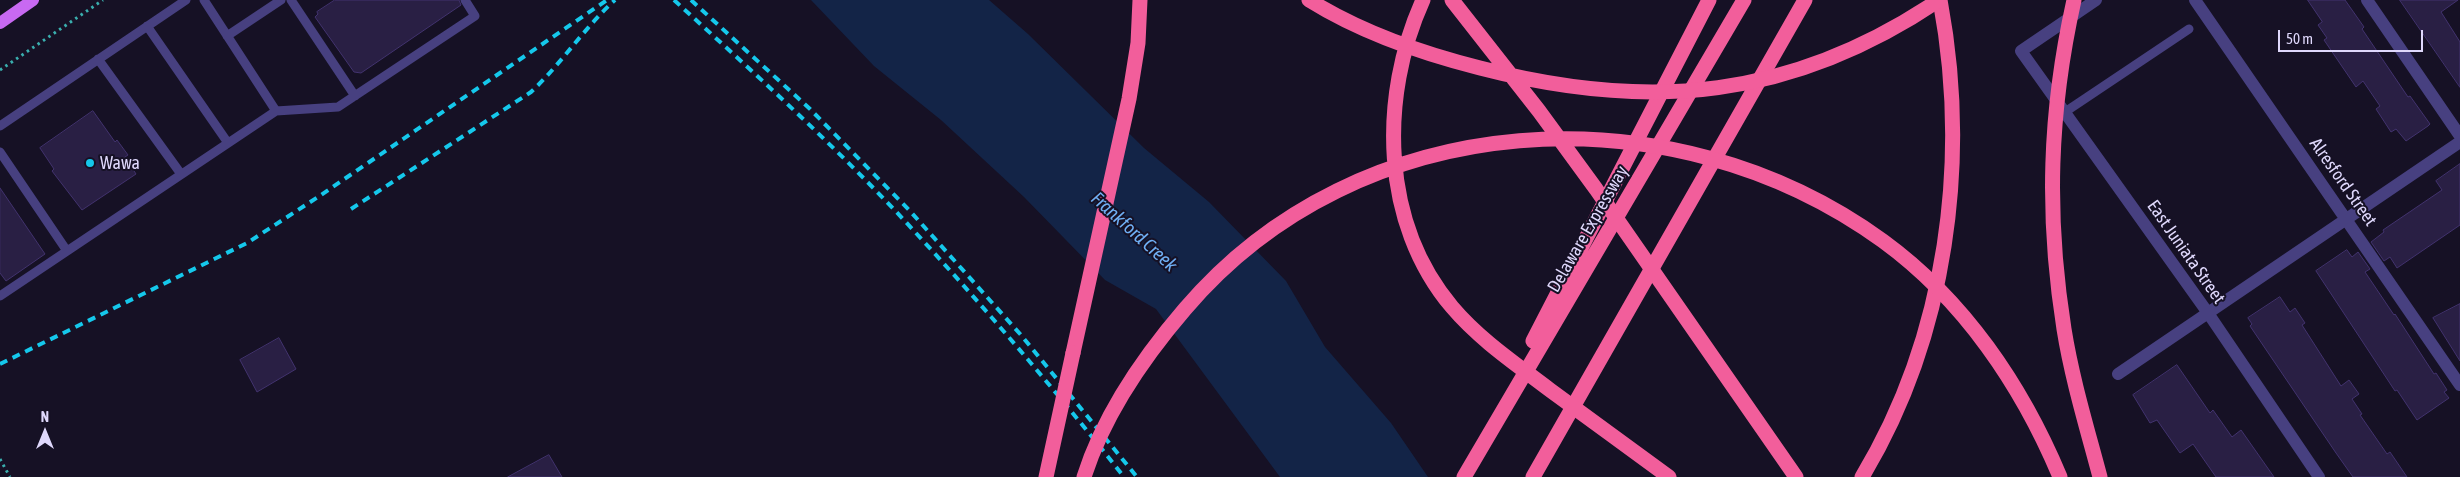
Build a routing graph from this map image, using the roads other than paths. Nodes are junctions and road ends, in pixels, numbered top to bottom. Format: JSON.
{"nodes":[{"id":1,"x":34,"y":0,"type":"edge"},
{"id":2,"x":186,"y":0,"type":"edge"},
{"id":3,"x":204,"y":0,"type":"edge"},
{"id":4,"x":281,"y":0,"type":"edge"},
{"id":5,"x":291,"y":0,"type":"edge"},
{"id":6,"x":465,"y":0,"type":"edge"},
{"id":7,"x":1140,"y":0,"type":"edge"},
{"id":8,"x":1309,"y":0,"type":"edge"},
{"id":9,"x":1423,"y":0,"type":"edge"},
{"id":10,"x":1452,"y":0,"type":"edge"},
{"id":11,"x":1709,"y":0,"type":"edge"},
{"id":12,"x":1744,"y":0,"type":"edge"},
{"id":13,"x":1805,"y":0,"type":"edge"},
{"id":14,"x":1940,"y":0,"type":"edge"},
{"id":15,"x":2074,"y":0,"type":"edge"},
{"id":16,"x":2096,"y":0,"type":"edge"},
{"id":17,"x":2195,"y":0,"type":"edge"},
{"id":18,"x":2367,"y":0,"type":"edge"},
{"id":19,"x":0,"y":23,"type":"edge"},
{"id":20,"x":147,"y":26,"type":"junction"},
{"id":21,"x":2189,"y":29,"type":"dead end"},
{"id":22,"x":228,"y":36,"type":"junction"},
{"id":23,"x":98,"y":59,"type":"junction"},
{"id":24,"x":355,"y":96,"type":"junction"},
{"id":25,"x":276,"y":111,"type":"junction"},
{"id":26,"x":2065,"y":112,"type":"junction"},
{"id":27,"x":0,"y":126,"type":"edge"},
{"id":28,"x":2460,"y":136,"type":"edge"},
{"id":29,"x":2460,"y":142,"type":"edge"},
{"id":30,"x":228,"y":143,"type":"junction"},
{"id":31,"x":0,"y":152,"type":"edge"},
{"id":32,"x":181,"y":174,"type":"junction"},
{"id":33,"x":2348,"y":219,"type":"junction"},
{"id":34,"x":67,"y":251,"type":"junction"},
{"id":35,"x":0,"y":296,"type":"edge"},
{"id":36,"x":2208,"y":313,"type":"junction"},
{"id":37,"x":2118,"y":374,"type":"dead end"},
{"id":38,"x":2460,"y":385,"type":"edge"},
{"id":39,"x":1046,"y":477,"type":"edge"},
{"id":40,"x":1084,"y":477,"type":"edge"},
{"id":41,"x":1464,"y":477,"type":"edge"},
{"id":42,"x":1533,"y":477,"type":"edge"},
{"id":43,"x":1669,"y":477,"type":"edge"},
{"id":44,"x":1796,"y":477,"type":"edge"},
{"id":45,"x":1862,"y":477,"type":"edge"},
{"id":46,"x":2060,"y":477,"type":"edge"},
{"id":47,"x":2100,"y":477,"type":"edge"},
{"id":48,"x":2319,"y":477,"type":"edge"}],
"edges":[{"from":1,"to":19,"type":"main road"},
{"from":2,"to":20,"type":"lane"},
{"from":3,"to":22,"type":"lane"},
{"from":4,"to":22,"type":"lane"},
{"from":5,"to":24,"type":"lane"},
{"from":6,"to":24,"type":"lane"},
{"from":7,"to":39,"type":"highway","bridge":true},
{"from":8,"to":14,"type":"highway","bridge":true},
{"from":9,"to":43,"type":"highway","bridge":true},
{"from":10,"to":44,"type":"highway","bridge":true},
{"from":11,"to":41,"type":"highway"},
{"from":12,"to":41,"type":"highway","name":"Delaware Expressway"},
{"from":13,"to":42,"type":"highway"},
{"from":14,"to":45,"type":"highway"},
{"from":15,"to":47,"type":"highway","bridge":true},
{"from":16,"to":26,"type":"street","name":"East Juniata Street"},
{"from":17,"to":33,"type":"street","name":"Alresford Street"},
{"from":18,"to":28,"type":"street"},
{"from":20,"to":23,"type":"lane"},
{"from":20,"to":30,"type":"lane"},
{"from":21,"to":26,"type":"lane"},
{"from":22,"to":25,"type":"lane"},
{"from":23,"to":27,"type":"lane"},
{"from":23,"to":32,"type":"lane"},
{"from":24,"to":25,"type":"lane"},
{"from":25,"to":30,"type":"lane"},
{"from":26,"to":36,"type":"street","name":"East Juniata Street"},
{"from":29,"to":33,"type":"street"},
{"from":30,"to":32,"type":"lane"},
{"from":31,"to":34,"type":"lane"},
{"from":32,"to":34,"type":"lane"},
{"from":33,"to":36,"type":"street"},
{"from":33,"to":38,"type":"street","name":"Alresford Street"},
{"from":34,"to":35,"type":"lane"},
{"from":36,"to":37,"type":"street"},
{"from":36,"to":48,"type":"street","name":"East Juniata Street"},
{"from":40,"to":46,"type":"highway","bridge":true}]}
